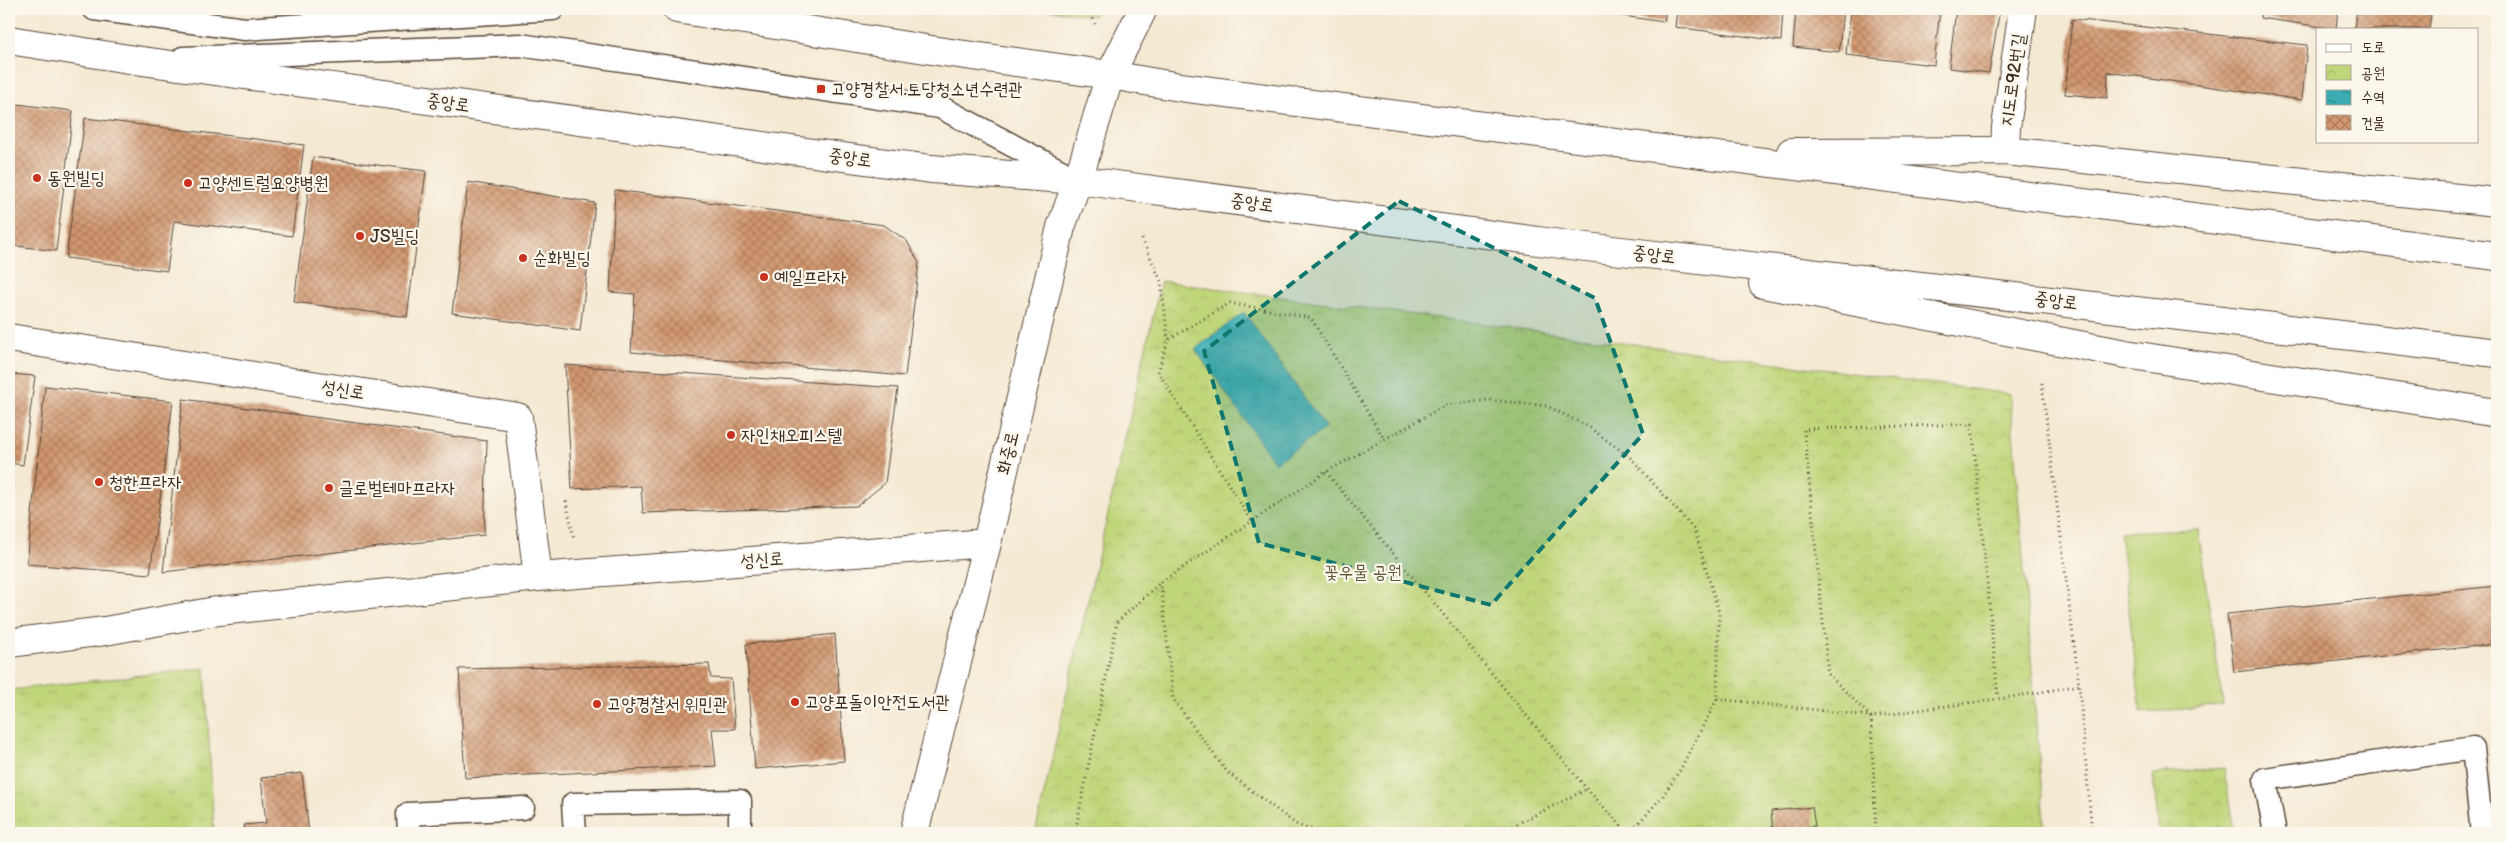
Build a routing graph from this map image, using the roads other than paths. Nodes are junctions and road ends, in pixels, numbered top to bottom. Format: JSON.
{"nodes":[{"id":1,"x":94,"y":9,"type":"edge"},
{"id":2,"x":553,"y":9,"type":"edge"},
{"id":3,"x":677,"y":9,"type":"edge"},
{"id":4,"x":1143,"y":9,"type":"edge"},
{"id":5,"x":2023,"y":9,"type":"edge"},
{"id":6,"x":9,"y":40,"type":"edge"},
{"id":7,"x":135,"y":60,"type":"junction"},
{"id":8,"x":1110,"y":75,"type":"junction"},
{"id":9,"x":2005,"y":151,"type":"junction"},
{"id":10,"x":1681,"y":152,"type":"junction"},
{"id":11,"x":1078,"y":180,"type":"junction"},
{"id":12,"x":2497,"y":202,"type":"edge"},
{"id":13,"x":1561,"y":244,"type":"junction"},
{"id":14,"x":2497,"y":256,"type":"edge"},
{"id":15,"x":9,"y":338,"type":"edge"},
{"id":16,"x":2497,"y":353,"type":"edge"},
{"id":17,"x":2497,"y":413,"type":"edge"},
{"id":18,"x":987,"y":542,"type":"junction"},
{"id":19,"x":538,"y":577,"type":"junction"},
{"id":20,"x":9,"y":643,"type":"edge"},
{"id":21,"x":523,"y":808,"type":"dead end"},
{"id":22,"x":409,"y":833,"type":"edge"},
{"id":23,"x":575,"y":833,"type":"edge"},
{"id":24,"x":740,"y":833,"type":"edge"},
{"id":25,"x":914,"y":833,"type":"edge"},
{"id":26,"x":2275,"y":833,"type":"edge"},
{"id":27,"x":2482,"y":833,"type":"edge"}],
"edges":[{"from":1,"to":2,"type":"lane"},
{"from":3,"to":8,"type":"main road"},
{"from":4,"to":8,"type":"main road","name":"화중로"},
{"from":5,"to":9,"type":"main road","name":"지도로92번길"},
{"from":6,"to":7,"type":"main road","name":"중앙로"},
{"from":7,"to":11,"type":"main road","name":"중앙로"},
{"from":7,"to":11,"type":"lane"},
{"from":8,"to":10,"type":"main road"},
{"from":8,"to":11,"type":"main road","name":"화중로"},
{"from":9,"to":10,"type":"main road"},
{"from":9,"to":12,"type":"main road"},
{"from":10,"to":14,"type":"main road"},
{"from":11,"to":13,"type":"main road","name":"중앙로"},
{"from":11,"to":18,"type":"main road","name":"화중로"},
{"from":13,"to":16,"type":"main road","name":"중앙로"},
{"from":13,"to":17,"type":"main road"},
{"from":15,"to":19,"type":"main road","name":"성신로"},
{"from":18,"to":19,"type":"main road","name":"성신로"},
{"from":18,"to":25,"type":"main road","name":"화중로"},
{"from":19,"to":20,"type":"main road","name":"성신로"},
{"from":21,"to":22,"type":"lane"},
{"from":23,"to":24,"type":"lane"},
{"from":26,"to":27,"type":"lane"}]}
